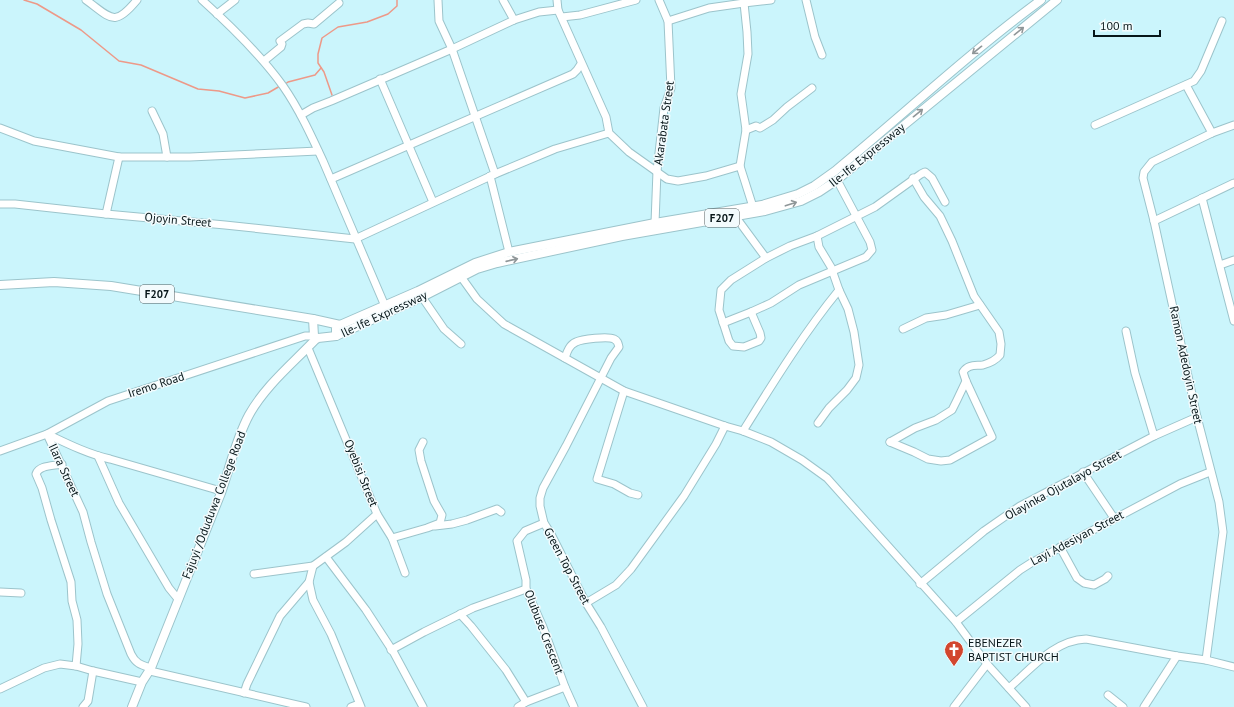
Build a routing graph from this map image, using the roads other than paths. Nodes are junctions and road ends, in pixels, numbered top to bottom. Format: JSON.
{"nodes":[{"id":1,"x":86,"y":0,"type":"edge"},
{"id":2,"x":137,"y":0,"type":"edge"},
{"id":3,"x":202,"y":0,"type":"edge"},
{"id":4,"x":235,"y":0,"type":"edge"},
{"id":5,"x":438,"y":0,"type":"edge"},
{"id":6,"x":503,"y":0,"type":"edge"},
{"id":7,"x":557,"y":0,"type":"edge"},
{"id":8,"x":636,"y":0,"type":"edge"},
{"id":9,"x":659,"y":0,"type":"edge"},
{"id":10,"x":771,"y":0,"type":"edge"},
{"id":11,"x":806,"y":0,"type":"edge"},
{"id":12,"x":1041,"y":0,"type":"edge"},
{"id":13,"x":1057,"y":0,"type":"edge"},
{"id":14,"x":753,"y":1,"type":"edge"},
{"id":15,"x":340,"y":3,"type":"dead end"},
{"id":16,"x":744,"y":3,"type":"junction"},
{"id":17,"x":218,"y":14,"type":"junction"},
{"id":18,"x":560,"y":14,"type":"junction"},
{"id":19,"x":514,"y":20,"type":"junction"},
{"id":20,"x":668,"y":21,"type":"junction"},
{"id":21,"x":1222,"y":21,"type":"dead end"},
{"id":22,"x":452,"y":49,"type":"junction"},
{"id":23,"x":822,"y":55,"type":"dead end"},
{"id":24,"x":264,"y":61,"type":"junction"},
{"id":25,"x":581,"y":64,"type":"junction"},
{"id":26,"x":380,"y":79,"type":"junction"},
{"id":27,"x":1186,"y":85,"type":"junction"},
{"id":28,"x":812,"y":88,"type":"dead end"},
{"id":29,"x":152,"y":111,"type":"dead end"},
{"id":30,"x":301,"y":115,"type":"junction"},
{"id":31,"x":474,"y":116,"type":"junction"},
{"id":32,"x":1095,"y":125,"type":"dead end"},
{"id":33,"x":1234,"y":125,"type":"edge"},
{"id":34,"x":0,"y":128,"type":"edge"},
{"id":35,"x":746,"y":130,"type":"junction"},
{"id":36,"x":609,"y":133,"type":"junction"},
{"id":37,"x":1212,"y":133,"type":"junction"},
{"id":38,"x":408,"y":145,"type":"junction"},
{"id":39,"x":318,"y":151,"type":"junction"},
{"id":40,"x":118,"y":157,"type":"junction"},
{"id":41,"x":167,"y":157,"type":"junction"},
{"id":42,"x":740,"y":166,"type":"junction"},
{"id":43,"x":657,"y":171,"type":"junction"},
{"id":44,"x":492,"y":175,"type":"junction"},
{"id":45,"x":913,"y":178,"type":"junction"},
{"id":46,"x":331,"y":179,"type":"junction"},
{"id":47,"x":837,"y":180,"type":"junction"},
{"id":48,"x":1234,"y":183,"type":"edge"},
{"id":49,"x":1202,"y":198,"type":"junction"},
{"id":50,"x":432,"y":202,"type":"junction"},
{"id":51,"x":945,"y":202,"type":"dead end"},
{"id":52,"x":0,"y":204,"type":"edge"},
{"id":53,"x":753,"y":207,"type":"junction"},
{"id":54,"x":106,"y":214,"type":"junction"},
{"id":55,"x":735,"y":216,"type":"junction"},
{"id":56,"x":856,"y":217,"type":"junction"},
{"id":57,"x":1154,"y":221,"type":"junction"},
{"id":58,"x":655,"y":223,"type":"junction"},
{"id":59,"x":817,"y":236,"type":"junction"},
{"id":60,"x":356,"y":239,"type":"junction"},
{"id":61,"x":509,"y":252,"type":"junction"},
{"id":62,"x":766,"y":258,"type":"junction"},
{"id":63,"x":1234,"y":260,"type":"edge"},
{"id":64,"x":1220,"y":265,"type":"junction"},
{"id":65,"x":833,"y":271,"type":"junction"},
{"id":66,"x":460,"y":275,"type":"junction"},
{"id":67,"x":0,"y":285,"type":"edge"},
{"id":68,"x":839,"y":290,"type":"junction"},
{"id":69,"x":422,"y":297,"type":"junction"},
{"id":70,"x":980,"y":305,"type":"junction"},
{"id":71,"x":385,"y":306,"type":"junction"},
{"id":72,"x":751,"y":312,"type":"junction"},
{"id":73,"x":313,"y":319,"type":"junction"},
{"id":74,"x":1234,"y":321,"type":"edge"},
{"id":75,"x":723,"y":323,"type":"junction"},
{"id":76,"x":340,"y":325,"type":"junction"},
{"id":77,"x":903,"y":329,"type":"dead end"},
{"id":78,"x":1126,"y":332,"type":"dead end"},
{"id":79,"x":336,"y":336,"type":"junction"},
{"id":80,"x":316,"y":337,"type":"junction"},
{"id":81,"x":461,"y":344,"type":"dead end"},
{"id":82,"x":308,"y":348,"type":"junction"},
{"id":83,"x":565,"y":358,"type":"junction"},
{"id":84,"x":602,"y":378,"type":"junction"},
{"id":85,"x":966,"y":381,"type":"junction"},
{"id":86,"x":624,"y":391,"type":"junction"},
{"id":87,"x":1197,"y":417,"type":"junction"},
{"id":88,"x":818,"y":423,"type":"dead end"},
{"id":89,"x":725,"y":426,"type":"junction"},
{"id":90,"x":743,"y":431,"type":"junction"},
{"id":91,"x":47,"y":434,"type":"junction"},
{"id":92,"x":1154,"y":436,"type":"junction"},
{"id":93,"x":423,"y":442,"type":"dead end"},
{"id":94,"x":0,"y":451,"type":"edge"},
{"id":95,"x":98,"y":456,"type":"junction"},
{"id":96,"x":62,"y":464,"type":"junction"},
{"id":97,"x":1083,"y":472,"type":"junction"},
{"id":98,"x":1210,"y":472,"type":"junction"},
{"id":99,"x":221,"y":491,"type":"junction"},
{"id":100,"x":638,"y":494,"type":"dead end"},
{"id":101,"x":438,"y":508,"type":"junction"},
{"id":102,"x":501,"y":512,"type":"dead end"},
{"id":103,"x":377,"y":514,"type":"junction"},
{"id":104,"x":1114,"y":518,"type":"junction"},
{"id":105,"x":544,"y":523,"type":"junction"},
{"id":106,"x":452,"y":524,"type":"junction"},
{"id":107,"x":427,"y":528,"type":"junction"},
{"id":108,"x":392,"y":538,"type":"junction"},
{"id":109,"x":1060,"y":547,"type":"junction"},
{"id":110,"x":326,"y":557,"type":"junction"},
{"id":111,"x":314,"y":566,"type":"junction"},
{"id":112,"x":405,"y":573,"type":"dead end"},
{"id":113,"x":254,"y":574,"type":"dead end"},
{"id":114,"x":1108,"y":576,"type":"dead end"},
{"id":115,"x":309,"y":582,"type":"junction"},
{"id":116,"x":920,"y":584,"type":"junction"},
{"id":117,"x":526,"y":589,"type":"junction"},
{"id":118,"x":0,"y":592,"type":"edge"},
{"id":119,"x":21,"y":593,"type":"dead end"},
{"id":120,"x":178,"y":599,"type":"junction"},
{"id":121,"x":586,"y":603,"type":"junction"},
{"id":122,"x":460,"y":614,"type":"junction"},
{"id":123,"x":956,"y":622,"type":"junction"},
{"id":124,"x":391,"y":650,"type":"junction"},
{"id":125,"x":1177,"y":656,"type":"junction"},
{"id":126,"x":1206,"y":660,"type":"junction"},
{"id":127,"x":987,"y":664,"type":"junction"},
{"id":128,"x":76,"y":666,"type":"junction"},
{"id":129,"x":1234,"y":667,"type":"edge"},
{"id":130,"x":151,"y":670,"type":"junction"},
{"id":131,"x":94,"y":671,"type":"junction"},
{"id":132,"x":142,"y":682,"type":"junction"},
{"id":133,"x":565,"y":688,"type":"junction"},
{"id":134,"x":1009,"y":688,"type":"junction"},
{"id":135,"x":0,"y":689,"type":"edge"},
{"id":136,"x":244,"y":694,"type":"junction"},
{"id":137,"x":1108,"y":695,"type":"dead end"},
{"id":138,"x":526,"y":702,"type":"junction"},
{"id":139,"x":360,"y":706,"type":"edge"},
{"id":140,"x":83,"y":707,"type":"edge"},
{"id":141,"x":132,"y":707,"type":"edge"},
{"id":142,"x":306,"y":707,"type":"edge"},
{"id":143,"x":351,"y":707,"type":"edge"},
{"id":144,"x":422,"y":707,"type":"edge"},
{"id":145,"x":518,"y":707,"type":"edge"},
{"id":146,"x":574,"y":707,"type":"edge"},
{"id":147,"x":643,"y":707,"type":"edge"},
{"id":148,"x":954,"y":707,"type":"edge"},
{"id":149,"x":1026,"y":707,"type":"edge"},
{"id":150,"x":1123,"y":707,"type":"edge"},
{"id":151,"x":1144,"y":707,"type":"edge"}],
"edges":[{"from":1,"to":2,"type":"street"},
{"from":3,"to":17,"type":"street"},
{"from":4,"to":17,"type":"street"},
{"from":5,"to":22,"type":"street"},
{"from":6,"to":19,"type":"street"},
{"from":7,"to":18,"type":"street"},
{"from":8,"to":18,"type":"street"},
{"from":9,"to":20,"type":"street","name":"Akarabata Street"},
{"from":10,"to":14,"type":"street"},
{"from":11,"to":23,"type":"street"},
{"from":12,"to":53,"type":"main road","name":"Ile-Ife Expressway","number":"F207","one_way":true},
{"from":47,"to":13,"type":"main road","name":"Ile-Ife Expressway","number":"F207","one_way":true},
{"from":14,"to":16,"type":"street"},
{"from":15,"to":24,"type":"street"},
{"from":16,"to":20,"type":"street"},
{"from":16,"to":35,"type":"street"},
{"from":17,"to":24,"type":"street"},
{"from":18,"to":19,"type":"street"},
{"from":18,"to":25,"type":"street"},
{"from":19,"to":22,"type":"street"},
{"from":20,"to":43,"type":"street","name":"Akarabata Street"},
{"from":21,"to":27,"type":"street"},
{"from":22,"to":26,"type":"street"},
{"from":22,"to":31,"type":"street"},
{"from":24,"to":30,"type":"street"},
{"from":25,"to":31,"type":"street"},
{"from":25,"to":36,"type":"street"},
{"from":26,"to":30,"type":"street"},
{"from":26,"to":38,"type":"street"},
{"from":27,"to":32,"type":"street"},
{"from":27,"to":37,"type":"street"},
{"from":28,"to":35,"type":"street"},
{"from":29,"to":41,"type":"street"},
{"from":30,"to":39,"type":"street"},
{"from":31,"to":38,"type":"street"},
{"from":31,"to":44,"type":"street"},
{"from":33,"to":37,"type":"street","name":"Ramon Adedoyin Street"},
{"from":34,"to":40,"type":"street"},
{"from":35,"to":42,"type":"street"},
{"from":36,"to":43,"type":"street"},
{"from":36,"to":44,"type":"street"},
{"from":37,"to":57,"type":"street","name":"Ramon Adedoyin Street"},
{"from":38,"to":46,"type":"street"},
{"from":38,"to":50,"type":"street"},
{"from":39,"to":41,"type":"street"},
{"from":39,"to":46,"type":"street"},
{"from":40,"to":41,"type":"street"},
{"from":40,"to":54,"type":"street"},
{"from":42,"to":43,"type":"street"},
{"from":42,"to":53,"type":"street"},
{"from":43,"to":58,"type":"street","name":"Akarabata Street"},
{"from":44,"to":50,"type":"street"},
{"from":44,"to":61,"type":"street"},
{"from":45,"to":51,"type":"street"},
{"from":45,"to":56,"type":"street"},
{"from":45,"to":70,"type":"street"},
{"from":46,"to":60,"type":"street"},
{"from":55,"to":47,"type":"main road","name":"Ile-Ife Expressway","number":"F207","one_way":true},
{"from":47,"to":56,"type":"street"},
{"from":48,"to":49,"type":"street"},
{"from":49,"to":57,"type":"street"},
{"from":49,"to":64,"type":"street"},
{"from":50,"to":60,"type":"street"},
{"from":52,"to":54,"type":"street","name":"Ojoyin Street"},
{"from":53,"to":58,"type":"main road","name":"Ile-Ife Expressway","number":"F207"},
{"from":54,"to":60,"type":"street","name":"Ojoyin Street"},
{"from":55,"to":62,"type":"street"},
{"from":66,"to":55,"type":"main road","name":"Ile-Ife Expressway","number":"F207","one_way":true},
{"from":56,"to":59,"type":"street"},
{"from":56,"to":65,"type":"street"},
{"from":57,"to":87,"type":"street","name":"Ramon Adedoyin Street"},
{"from":58,"to":61,"type":"main road","name":"Ile-Ife Expressway","number":"F207"},
{"from":59,"to":62,"type":"street"},
{"from":59,"to":65,"type":"street"},
{"from":60,"to":71,"type":"street"},
{"from":61,"to":66,"type":"main road","name":"Ile-Ife Expressway","number":"F207"},
{"from":62,"to":75,"type":"street"},
{"from":63,"to":64,"type":"street"},
{"from":64,"to":74,"type":"street"},
{"from":65,"to":68,"type":"street"},
{"from":65,"to":72,"type":"street"},
{"from":66,"to":69,"type":"main road","name":"Ile-Ife Expressway","number":"F207"},
{"from":66,"to":71,"type":"main road","name":"Ile-Ife Expressway","number":"F207"},
{"from":66,"to":83,"type":"street"},
{"from":67,"to":73,"type":"main road","number":"F207"},
{"from":68,"to":88,"type":"street"},
{"from":68,"to":90,"type":"street"},
{"from":69,"to":79,"type":"main road","name":"Ile-Ife Expressway","number":"F207"},
{"from":69,"to":81,"type":"street"},
{"from":70,"to":77,"type":"street"},
{"from":70,"to":85,"type":"street"},
{"from":71,"to":76,"type":"main road","name":"Ile-Ife Expressway","number":"F207"},
{"from":72,"to":75,"type":"street"},
{"from":72,"to":75,"type":"street"},
{"from":73,"to":76,"type":"main road","number":"F207"},
{"from":73,"to":80,"type":"main road"},
{"from":76,"to":79,"type":"main road","name":"Ile-Ife Expressway"},
{"from":78,"to":92,"type":"street"},
{"from":79,"to":80,"type":"main road"},
{"from":80,"to":82,"type":"main road","name":"Fajuyi /Oduduwa College Road"},
{"from":80,"to":91,"type":"street","name":"Iremo Road"},
{"from":82,"to":99,"type":"main road","name":"Fajuyi /Oduduwa College Road"},
{"from":82,"to":103,"type":"street","name":"Oyebisi Street"},
{"from":83,"to":84,"type":"street"},
{"from":83,"to":84,"type":"street","name":"Green Top Street"},
{"from":84,"to":86,"type":"street"},
{"from":84,"to":105,"type":"street","name":"Green Top Street"},
{"from":85,"to":85,"type":"street"},
{"from":86,"to":89,"type":"street"},
{"from":86,"to":100,"type":"street"},
{"from":87,"to":92,"type":"street","name":"Olayinka Ojutalayo Street"},
{"from":87,"to":98,"type":"street","name":"Ramon Adedoyin Street"},
{"from":89,"to":90,"type":"street"},
{"from":89,"to":121,"type":"street"},
{"from":90,"to":116,"type":"street"},
{"from":91,"to":94,"type":"street","name":"Iremo Road"},
{"from":91,"to":95,"type":"street","name":"Ilara Street"},
{"from":91,"to":96,"type":"street","name":"Ilara Street"},
{"from":92,"to":97,"type":"street","name":"Olayinka Ojutalayo Street"},
{"from":93,"to":101,"type":"street"},
{"from":95,"to":99,"type":"street","name":"Ilara Street"},
{"from":95,"to":120,"type":"street"},
{"from":96,"to":128,"type":"street"},
{"from":96,"to":130,"type":"street","name":"Ilara Street"},
{"from":97,"to":104,"type":"street"},
{"from":97,"to":116,"type":"street","name":"Olayinka Ojutalayo Street"},
{"from":98,"to":104,"type":"street","name":"Layi Adesiyan Street"},
{"from":98,"to":126,"type":"street","name":"Ramon Adedoyin Street"},
{"from":99,"to":120,"type":"main road","name":"Fajuyi /Oduduwa College Road"},
{"from":101,"to":106,"type":"street"},
{"from":101,"to":107,"type":"street"},
{"from":102,"to":106,"type":"street"},
{"from":103,"to":108,"type":"street"},
{"from":103,"to":110,"type":"street","name":"Oyebisi Street"},
{"from":104,"to":109,"type":"street","name":"Layi Adesiyan Street"},
{"from":105,"to":117,"type":"street","name":"Olubuse Crescent"},
{"from":105,"to":121,"type":"street","name":"Green Top Street"},
{"from":106,"to":107,"type":"street"},
{"from":107,"to":108,"type":"street"},
{"from":108,"to":112,"type":"street"},
{"from":109,"to":114,"type":"street"},
{"from":109,"to":123,"type":"street","name":"Layi Adesiyan Street"},
{"from":110,"to":111,"type":"street","name":"Oyebisi Street"},
{"from":110,"to":124,"type":"street"},
{"from":111,"to":113,"type":"street"},
{"from":111,"to":115,"type":"street"},
{"from":115,"to":136,"type":"street"},
{"from":115,"to":139,"type":"street"},
{"from":116,"to":123,"type":"street"},
{"from":117,"to":122,"type":"street"},
{"from":117,"to":133,"type":"street","name":"Olubuse Crescent"},
{"from":118,"to":119,"type":"street"},
{"from":120,"to":130,"type":"main road","name":"Fajuyi /Oduduwa College Road"},
{"from":121,"to":147,"type":"street","name":"Green Top Street"},
{"from":122,"to":124,"type":"street"},
{"from":122,"to":138,"type":"street"},
{"from":123,"to":127,"type":"street"},
{"from":124,"to":144,"type":"street"},
{"from":125,"to":126,"type":"street"},
{"from":125,"to":134,"type":"street"},
{"from":125,"to":151,"type":"street"},
{"from":126,"to":129,"type":"street"},
{"from":127,"to":134,"type":"street"},
{"from":127,"to":148,"type":"street"},
{"from":128,"to":131,"type":"street"},
{"from":128,"to":135,"type":"street"},
{"from":130,"to":132,"type":"main road","name":"Fajuyi /Oduduwa College Road"},
{"from":130,"to":136,"type":"street","name":"Ilara Street"},
{"from":131,"to":132,"type":"street"},
{"from":131,"to":140,"type":"street"},
{"from":132,"to":141,"type":"main road","name":"Fajuyi /Oduduwa College Road"},
{"from":133,"to":138,"type":"street"},
{"from":133,"to":146,"type":"street","name":"Olubuse Crescent"},
{"from":134,"to":149,"type":"street"},
{"from":136,"to":142,"type":"street","name":"Ilara Street"},
{"from":137,"to":150,"type":"street"},
{"from":138,"to":145,"type":"street"},
{"from":139,"to":143,"type":"street"}]}
